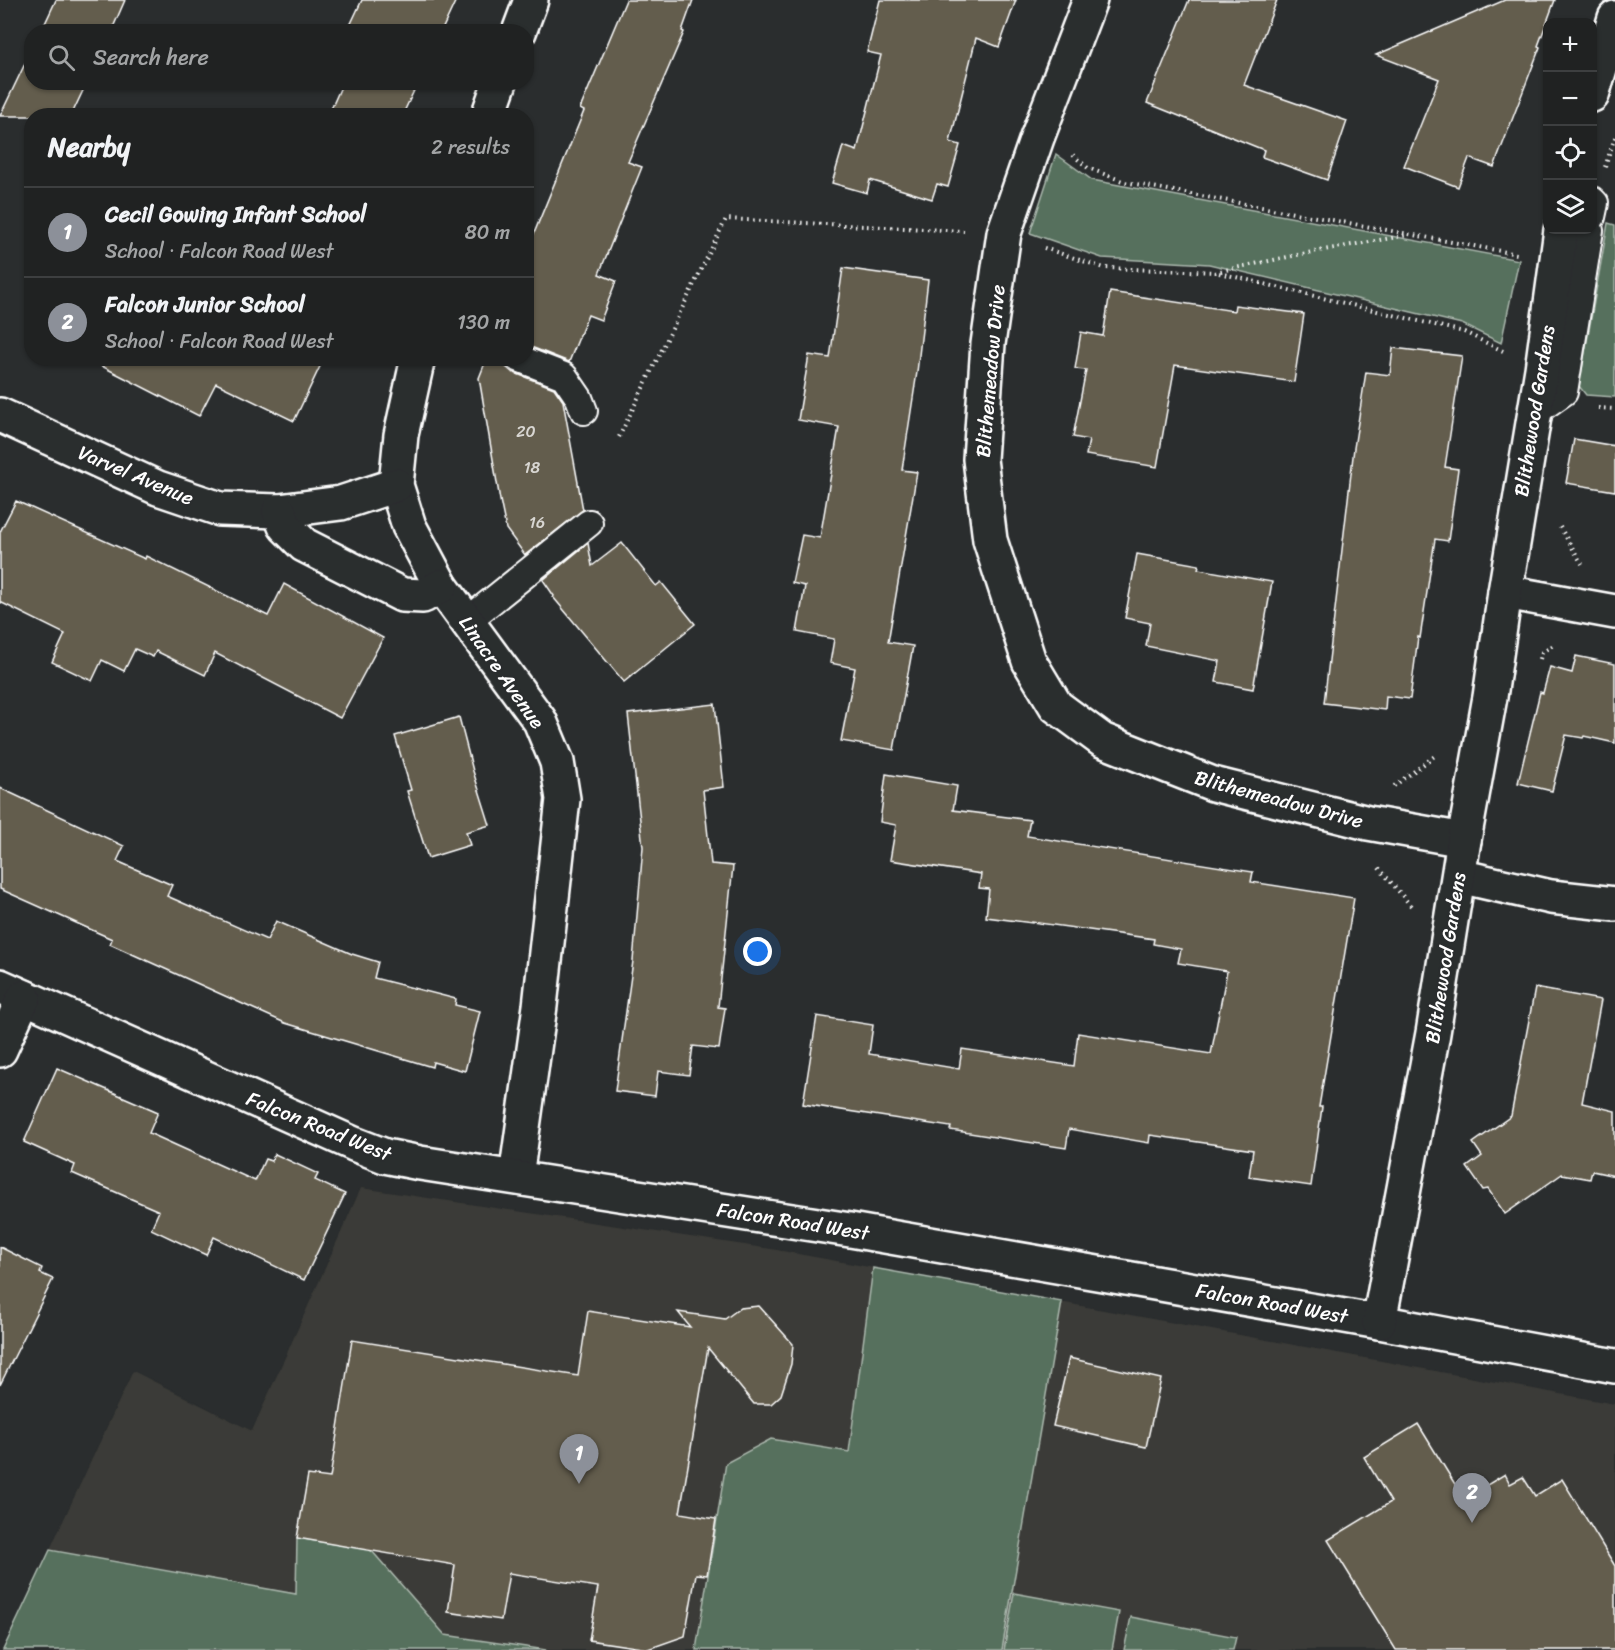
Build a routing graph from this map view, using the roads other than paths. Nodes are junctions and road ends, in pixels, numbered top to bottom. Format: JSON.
{"nodes":[{"id":1,"x":531,"y":0,"type":"edge"},
{"id":2,"x":1090,"y":0,"type":"edge"},
{"id":3,"x":1615,"y":18,"type":"edge"},
{"id":4,"x":522,"y":24,"type":"edge"},
{"id":5,"x":1597,"y":81,"type":"edge"},
{"id":6,"x":497,"y":90,"type":"edge"},
{"id":7,"x":491,"y":108,"type":"edge"},
{"id":8,"x":1589,"y":234,"type":"edge"},
{"id":9,"x":1558,"y":245,"type":"edge"},
{"id":10,"x":534,"y":364,"type":"edge"},
{"id":11,"x":416,"y":366,"type":"edge"},
{"id":12,"x":584,"y":411,"type":"dead end"},
{"id":13,"x":1534,"y":413,"type":"junction"},
{"id":14,"x":0,"y":415,"type":"edge"},
{"id":15,"x":396,"y":485,"type":"junction"},
{"id":16,"x":279,"y":511,"type":"junction"},
{"id":17,"x":589,"y":523,"type":"dead end"},
{"id":18,"x":441,"y":586,"type":"junction"},
{"id":19,"x":1505,"y":592,"type":"junction"},
{"id":20,"x":1615,"y":612,"type":"edge"},
{"id":21,"x":467,"y":621,"type":"junction"},
{"id":22,"x":1464,"y":840,"type":"junction"},
{"id":23,"x":1459,"y":876,"type":"junction"},
{"id":24,"x":1615,"y":904,"type":"edge"},
{"id":25,"x":12,"y":991,"type":"edge"},
{"id":26,"x":0,"y":1050,"type":"edge"},
{"id":27,"x":516,"y":1177,"type":"junction"},
{"id":28,"x":1379,"y":1322,"type":"junction"},
{"id":29,"x":1615,"y":1366,"type":"edge"}],
"edges":[{"from":1,"to":4,"type":"street"},
{"from":2,"to":22,"type":"street","name":"Blithemeadow Drive"},
{"from":3,"to":5,"type":"street"},
{"from":6,"to":7,"type":"street"},
{"from":8,"to":13,"type":"lane"},
{"from":9,"to":13,"type":"street","name":"Blithewood Gardens"},
{"from":10,"to":12,"type":"lane"},
{"from":11,"to":15,"type":"street","name":"Linacre Avenue"},
{"from":13,"to":19,"type":"street","name":"Blithewood Gardens"},
{"from":14,"to":16,"type":"street","name":"Varvel Avenue"},
{"from":15,"to":16,"type":"street","name":"Varvel Avenue"},
{"from":15,"to":18,"type":"street","name":"Linacre Avenue"},
{"from":16,"to":18,"type":"street"},
{"from":17,"to":21,"type":"lane"},
{"from":18,"to":21,"type":"street","name":"Linacre Avenue"},
{"from":19,"to":20,"type":"street"},
{"from":19,"to":22,"type":"street","name":"Blithewood Gardens"},
{"from":21,"to":27,"type":"street","name":"Linacre Avenue"},
{"from":22,"to":23,"type":"street","name":"Blithewood Gardens"},
{"from":23,"to":24,"type":"street"},
{"from":23,"to":28,"type":"street","name":"Blithewood Gardens"},
{"from":25,"to":26,"type":"street"},
{"from":25,"to":27,"type":"street","name":"Falcon Road West"},
{"from":27,"to":28,"type":"street","name":"Falcon Road West"},
{"from":28,"to":29,"type":"street","name":"Falcon Road West"}]}
